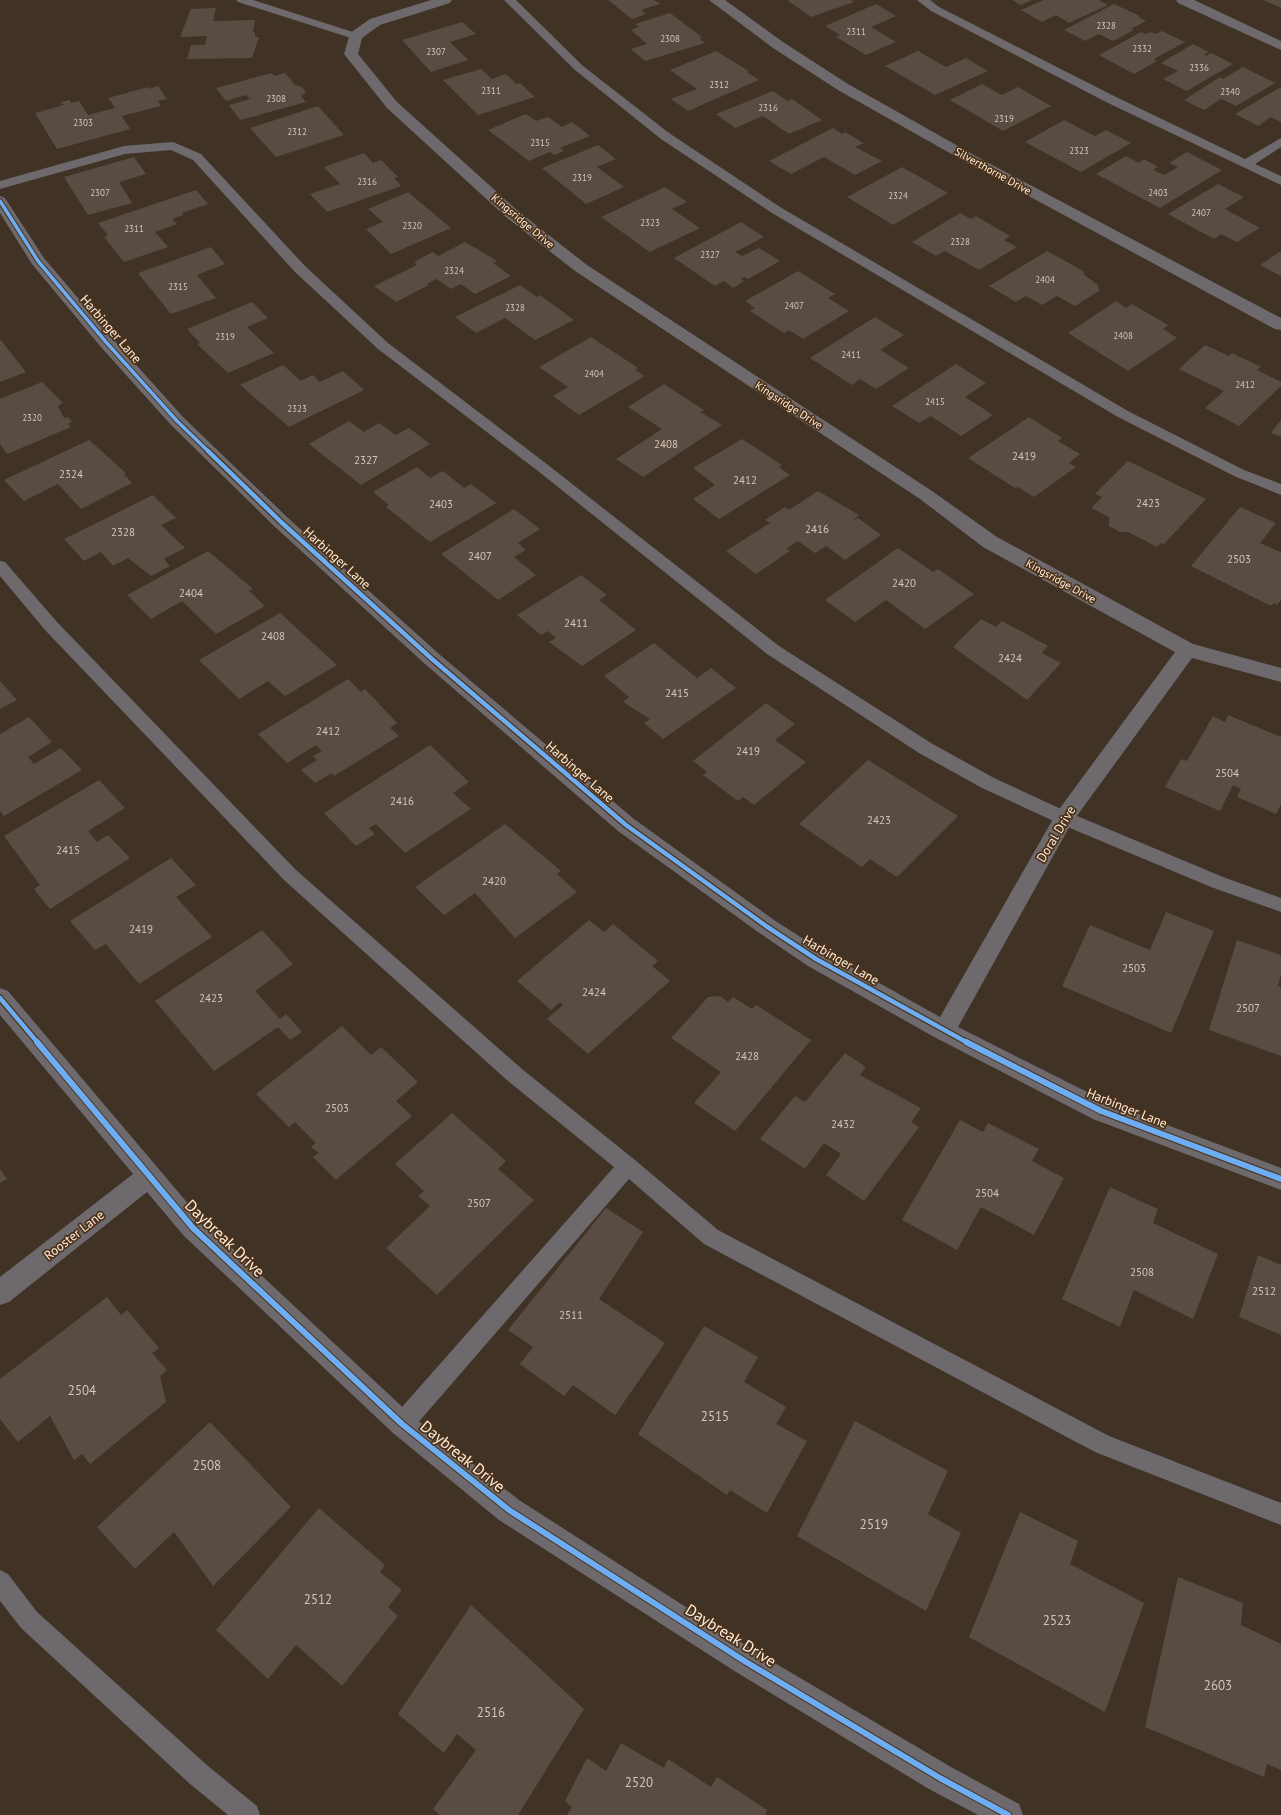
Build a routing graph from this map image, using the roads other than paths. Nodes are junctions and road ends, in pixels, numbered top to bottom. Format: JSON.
{"nodes":[{"id":1,"x":242,"y":0,"type":"edge"},
{"id":2,"x":445,"y":0,"type":"edge"},
{"id":3,"x":510,"y":0,"type":"edge"},
{"id":4,"x":716,"y":0,"type":"edge"},
{"id":5,"x":923,"y":0,"type":"edge"},
{"id":6,"x":1183,"y":0,"type":"edge"},
{"id":7,"x":354,"y":36,"type":"junction"},
{"id":8,"x":1281,"y":46,"type":"edge"},
{"id":9,"x":1281,"y":142,"type":"edge"},
{"id":10,"x":1246,"y":164,"type":"junction"},
{"id":11,"x":1281,"y":181,"type":"edge"},
{"id":12,"x":0,"y":185,"type":"edge"},
{"id":13,"x":0,"y":201,"type":"edge"},
{"id":14,"x":1281,"y":325,"type":"edge"},
{"id":15,"x":1281,"y":490,"type":"edge"},
{"id":16,"x":0,"y":566,"type":"edge"},
{"id":17,"x":1187,"y":650,"type":"junction"},
{"id":18,"x":1281,"y":675,"type":"edge"},
{"id":19,"x":1064,"y":818,"type":"junction"},
{"id":20,"x":1281,"y":904,"type":"edge"},
{"id":21,"x":0,"y":998,"type":"edge"},
{"id":22,"x":944,"y":1031,"type":"junction"},
{"id":23,"x":628,"y":1166,"type":"junction"},
{"id":24,"x":149,"y":1176,"type":"junction"},
{"id":25,"x":1281,"y":1179,"type":"edge"},
{"id":26,"x":0,"y":1293,"type":"edge"},
{"id":27,"x":402,"y":1424,"type":"junction"},
{"id":28,"x":1281,"y":1514,"type":"edge"},
{"id":29,"x":0,"y":1582,"type":"edge"},
{"id":30,"x":248,"y":1815,"type":"edge"},
{"id":31,"x":1008,"y":1815,"type":"edge"}],
"edges":[{"from":1,"to":7,"type":"lane"},
{"from":2,"to":7,"type":"street"},
{"from":3,"to":15,"type":"lane"},
{"from":4,"to":14,"type":"street","name":"Silverthorne Drive"},
{"from":5,"to":10,"type":"lane"},
{"from":6,"to":8,"type":"street"},
{"from":7,"to":17,"type":"street","name":"Kingsridge Drive"},
{"from":9,"to":10,"type":"lane"},
{"from":10,"to":11,"type":"lane"},
{"from":12,"to":19,"type":"lane"},
{"from":13,"to":22,"type":"street","name":"Harbinger Lane"},
{"from":16,"to":23,"type":"lane"},
{"from":17,"to":18,"type":"street","name":"Kingsridge Drive"},
{"from":17,"to":19,"type":"street","name":"Doral Drive"},
{"from":19,"to":20,"type":"lane"},
{"from":19,"to":22,"type":"street","name":"Doral Drive"},
{"from":21,"to":24,"type":"street","name":"Daybreak Drive"},
{"from":22,"to":25,"type":"street","name":"Harbinger Lane"},
{"from":23,"to":27,"type":"lane"},
{"from":23,"to":28,"type":"lane"},
{"from":24,"to":26,"type":"street","name":"Rooster Lane"},
{"from":24,"to":27,"type":"street","name":"Daybreak Drive"},
{"from":27,"to":31,"type":"street","name":"Daybreak Drive"},
{"from":29,"to":30,"type":"lane"}]}
